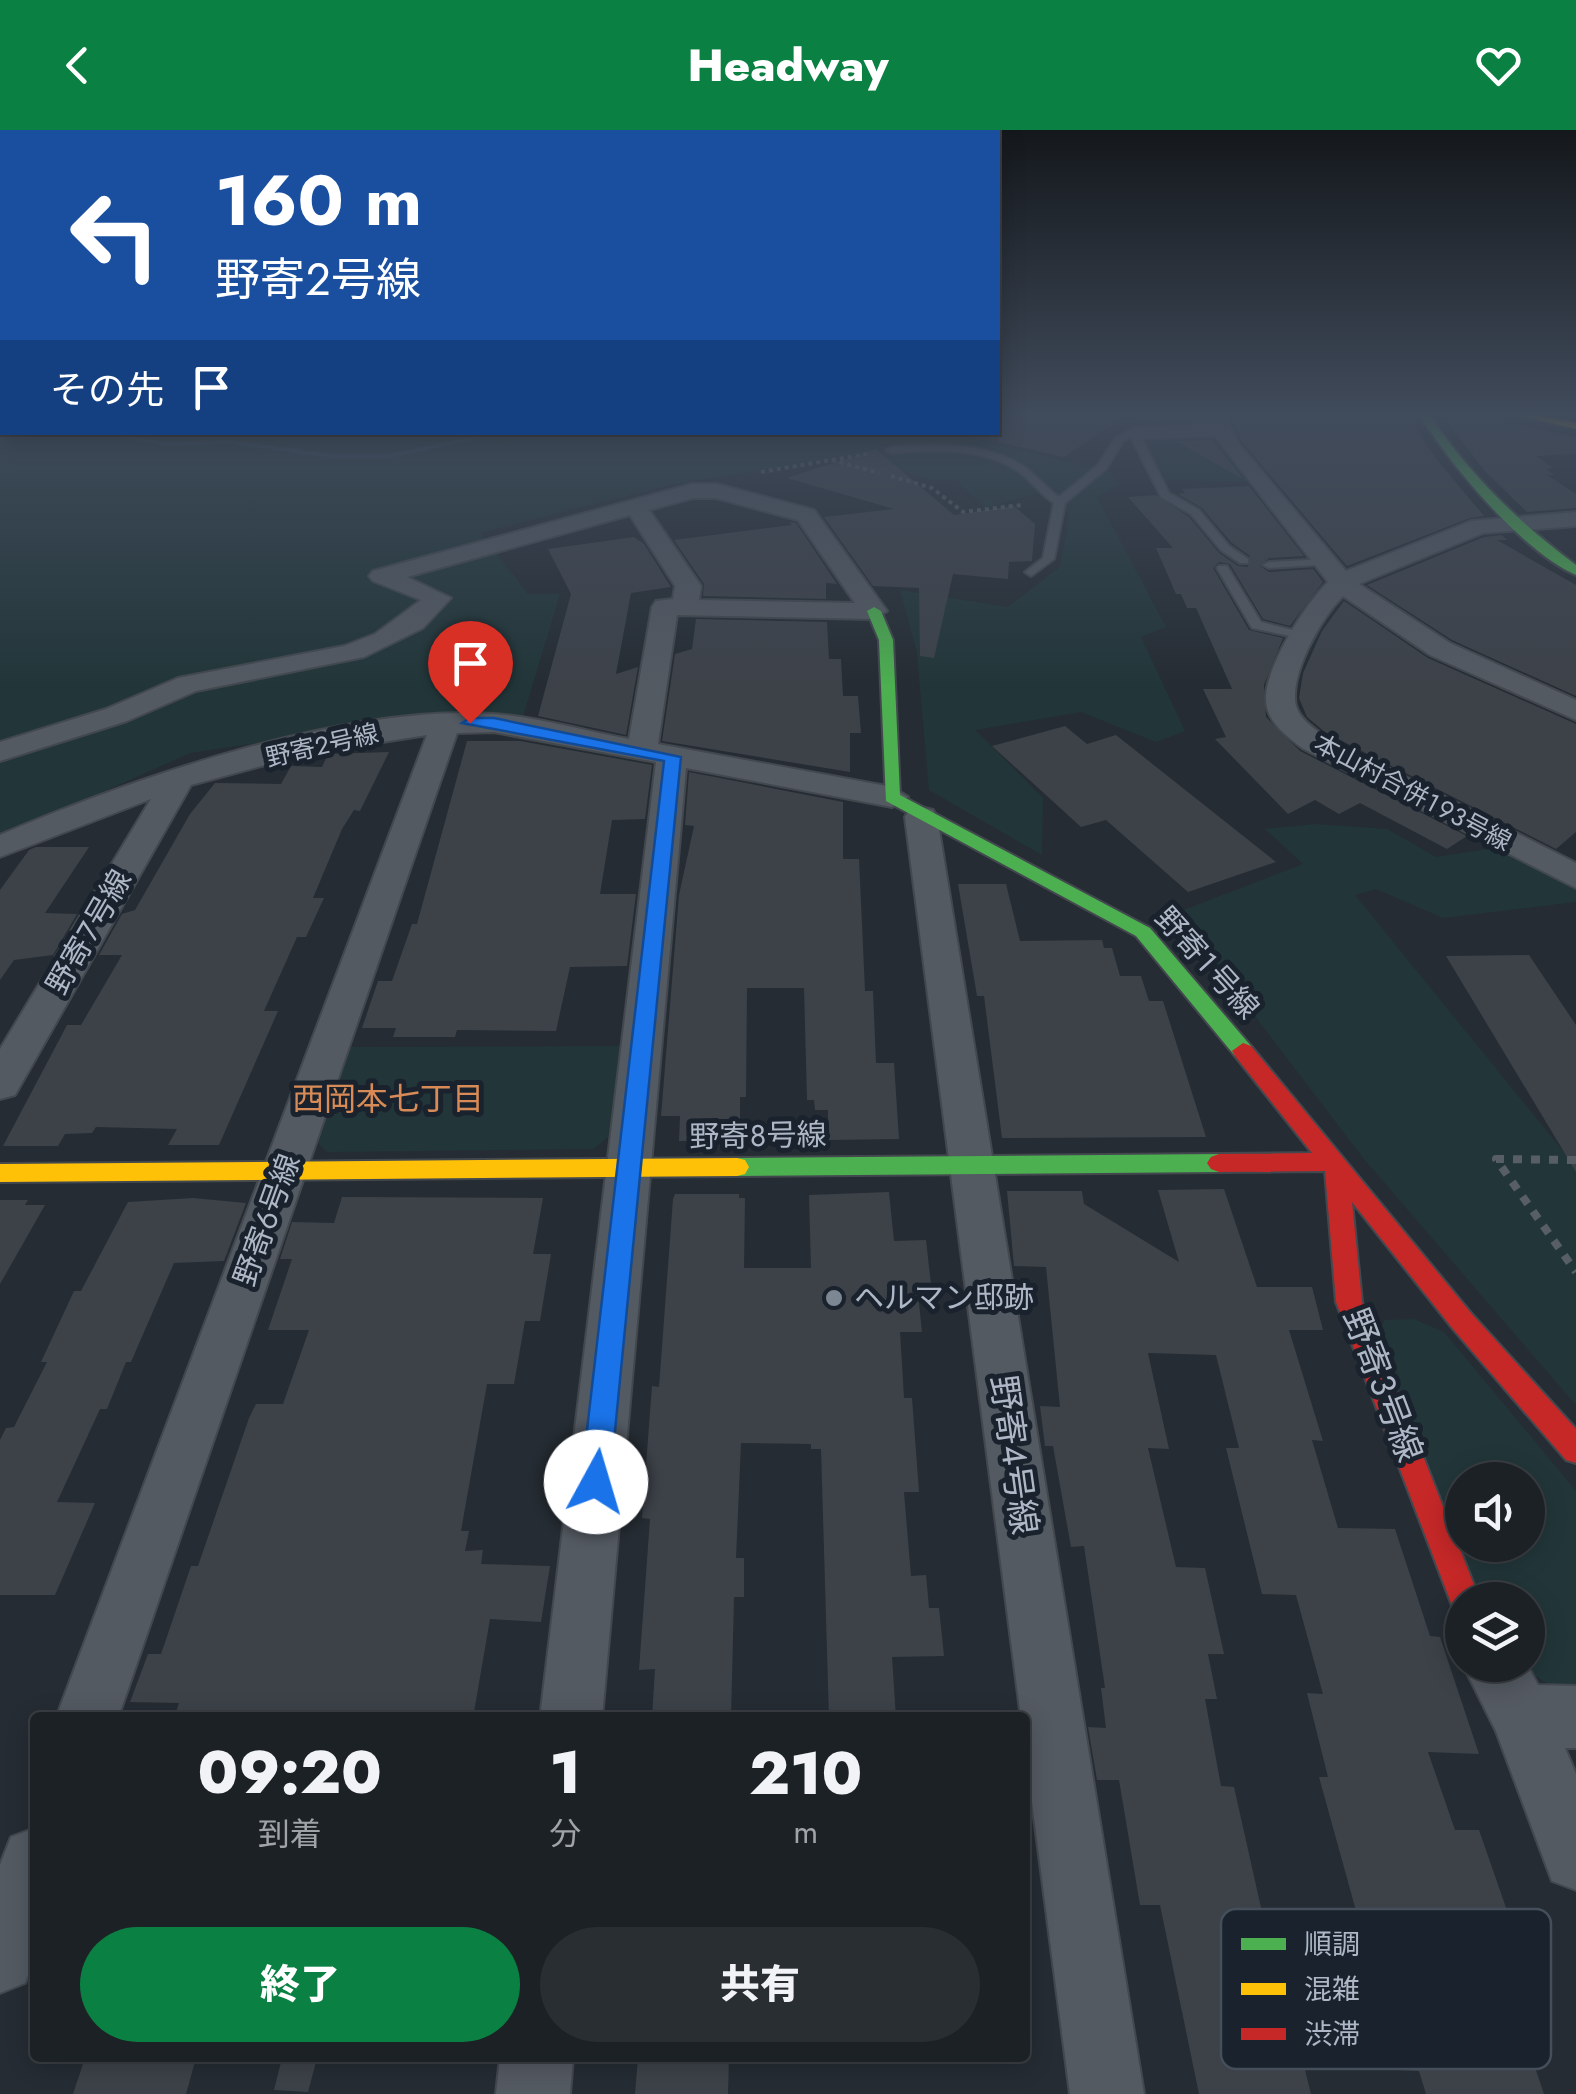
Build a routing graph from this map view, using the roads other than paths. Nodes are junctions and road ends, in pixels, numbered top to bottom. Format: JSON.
{"nodes":[{"id":1,"x":648,"y":503,"type":"edge"},
{"id":2,"x":762,"y":503,"type":"edge"},
{"id":3,"x":1058,"y":503,"type":"edge"},
{"id":4,"x":1179,"y":503,"type":"edge"},
{"id":5,"x":1283,"y":503,"type":"edge"},
{"id":6,"x":1490,"y":503,"type":"edge"},
{"id":7,"x":635,"y":506,"type":"junction"},
{"id":8,"x":1576,"y":520,"type":"edge"},
{"id":9,"x":1510,"y":524,"type":"junction"},
{"id":10,"x":1244,"y":561,"type":"dead end"},
{"id":11,"x":1269,"y":565,"type":"dead end"},
{"id":12,"x":1222,"y":568,"type":"dead end"},
{"id":13,"x":1031,"y":572,"type":"dead end"},
{"id":14,"x":1335,"y":572,"type":"junction"},
{"id":15,"x":1576,"y":572,"type":"edge"},
{"id":16,"x":685,"y":608,"type":"junction"},
{"id":17,"x":874,"y":610,"type":"junction"},
{"id":18,"x":1304,"y":637,"type":"junction"},
{"id":19,"x":1576,"y":711,"type":"edge"},
{"id":20,"x":446,"y":723,"type":"junction"},
{"id":21,"x":0,"y":752,"type":"edge"},
{"id":22,"x":657,"y":754,"type":"junction"},
{"id":23,"x":178,"y":779,"type":"junction"},
{"id":24,"x":906,"y":807,"type":"junction"},
{"id":25,"x":0,"y":847,"type":"edge"},
{"id":26,"x":1576,"y":877,"type":"edge"},
{"id":27,"x":0,"y":1084,"type":"edge"},
{"id":28,"x":971,"y":1162,"type":"junction"},
{"id":29,"x":1336,"y":1162,"type":"junction"},
{"id":30,"x":628,"y":1168,"type":"junction"},
{"id":31,"x":285,"y":1171,"type":"junction"},
{"id":32,"x":0,"y":1173,"type":"edge"},
{"id":33,"x":1576,"y":1450,"type":"edge"},
{"id":34,"x":1459,"y":1582,"type":"edge"},
{"id":35,"x":1530,"y":1699,"type":"edge"},
{"id":36,"x":89,"y":1712,"type":"edge"},
{"id":37,"x":573,"y":1712,"type":"edge"},
{"id":38,"x":1576,"y":1857,"type":"edge"},
{"id":39,"x":30,"y":1876,"type":"edge"},
{"id":40,"x":0,"y":1958,"type":"edge"},
{"id":41,"x":537,"y":2062,"type":"edge"},
{"id":42,"x":533,"y":2094,"type":"edge"},
{"id":43,"x":1107,"y":2094,"type":"edge"}],
"edges":[{"from":1,"to":7,"type":"street"},
{"from":2,"to":17,"type":"street"},
{"from":3,"to":13,"type":"lane"},
{"from":4,"to":10,"type":"lane"},
{"from":5,"to":14,"type":"street"},
{"from":6,"to":9,"type":"street"},
{"from":7,"to":16,"type":"street"},
{"from":7,"to":21,"type":"street"},
{"from":8,"to":9,"type":"street"},
{"from":9,"to":14,"type":"street"},
{"from":9,"to":15,"type":"street"},
{"from":11,"to":14,"type":"lane"},
{"from":12,"to":18,"type":"lane"},
{"from":14,"to":18,"type":"street","name":"本山村合併１９３号線"},
{"from":14,"to":19,"type":"street"},
{"from":16,"to":17,"type":"street"},
{"from":16,"to":22,"type":"street"},
{"from":17,"to":24,"type":"street"},
{"from":18,"to":26,"type":"street","name":"本山村合併１９３号線"},
{"from":20,"to":22,"type":"street","name":"野寄２号線"},
{"from":20,"to":23,"type":"street","name":"野寄２号線"},
{"from":20,"to":31,"type":"street","name":"野寄６号線"},
{"from":22,"to":24,"type":"street","name":"野寄２号線"},
{"from":22,"to":30,"type":"street"},
{"from":23,"to":25,"type":"street","name":"野寄２号線"},
{"from":23,"to":27,"type":"street","name":"野寄７号線"},
{"from":24,"to":28,"type":"street","name":"野寄４号線"},
{"from":24,"to":29,"type":"street","name":"野寄１号線"},
{"from":28,"to":29,"type":"street","name":"野寄８号線"},
{"from":28,"to":30,"type":"street","name":"野寄８号線"},
{"from":28,"to":43,"type":"street","name":"野寄４号線"},
{"from":29,"to":33,"type":"street","name":"野寄１号線"},
{"from":29,"to":34,"type":"street","name":"野寄３号線"},
{"from":30,"to":31,"type":"street","name":"野寄８号線"},
{"from":30,"to":37,"type":"street"},
{"from":31,"to":32,"type":"street","name":"野寄８号線"},
{"from":31,"to":36,"type":"street","name":"野寄６号線"},
{"from":35,"to":38,"type":"street"},
{"from":39,"to":40,"type":"street"},
{"from":41,"to":42,"type":"street"}]}
